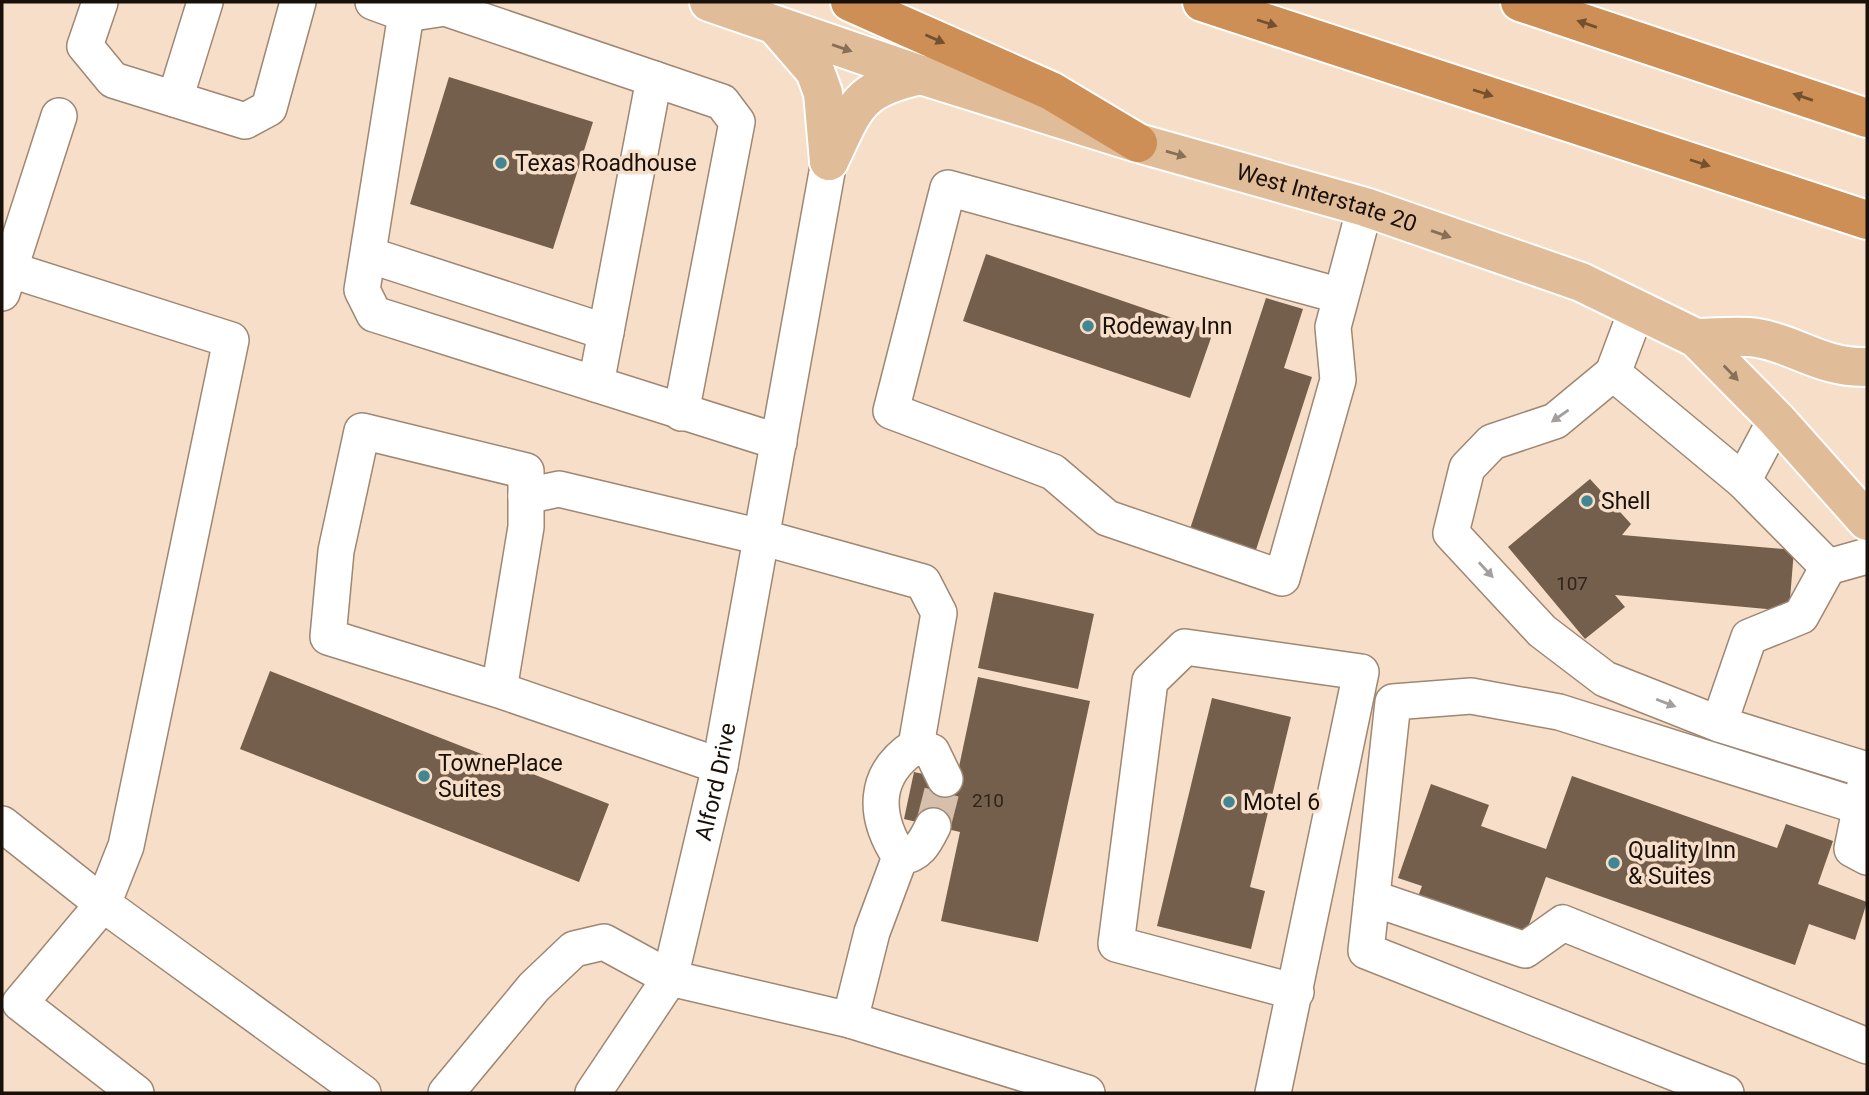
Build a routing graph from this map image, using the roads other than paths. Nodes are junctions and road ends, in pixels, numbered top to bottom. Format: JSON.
{"nodes":[{"id":1,"x":100,"y":2,"type":"edge"},
{"id":2,"x":205,"y":2,"type":"edge"},
{"id":3,"x":298,"y":2,"type":"edge"},
{"id":4,"x":373,"y":2,"type":"edge"},
{"id":5,"x":709,"y":2,"type":"edge"},
{"id":6,"x":850,"y":2,"type":"edge"},
{"id":7,"x":1202,"y":2,"type":"edge"},
{"id":8,"x":1520,"y":2,"type":"edge"},
{"id":9,"x":406,"y":14,"type":"junction"},
{"id":10,"x":774,"y":25,"type":"junction"},
{"id":11,"x":921,"y":75,"type":"junction"},
{"id":12,"x":654,"y":79,"type":"junction"},
{"id":13,"x":176,"y":99,"type":"junction"},
{"id":14,"x":59,"y":116,"type":"dead end"},
{"id":15,"x":1867,"y":118,"type":"edge"},
{"id":16,"x":1138,"y":143,"type":"junction"},
{"id":17,"x":829,"y":161,"type":"junction"},
{"id":18,"x":1365,"y":207,"type":"junction"},
{"id":19,"x":1867,"y":220,"type":"edge"},
{"id":20,"x":369,"y":255,"type":"junction"},
{"id":21,"x":4,"y":277,"type":"edge"},
{"id":22,"x":1342,"y":296,"type":"junction"},
{"id":23,"x":1637,"y":309,"type":"junction"},
{"id":24,"x":606,"y":332,"type":"junction"},
{"id":25,"x":1696,"y":338,"type":"junction"},
{"id":26,"x":1867,"y":367,"type":"edge"},
{"id":27,"x":1613,"y":373,"type":"junction"},
{"id":28,"x":596,"y":384,"type":"junction"},
{"id":29,"x":681,"y":413,"type":"junction"},
{"id":30,"x":1776,"y":419,"type":"junction"},
{"id":31,"x":779,"y":442,"type":"junction"},
{"id":32,"x":1743,"y":481,"type":"junction"},
{"id":33,"x":526,"y":496,"type":"junction"},
{"id":34,"x":1867,"y":521,"type":"edge"},
{"id":35,"x":761,"y":537,"type":"junction"},
{"id":36,"x":1867,"y":556,"type":"edge"},
{"id":37,"x":1828,"y":567,"type":"junction"},
{"id":38,"x":499,"y":690,"type":"junction"},
{"id":39,"x":1718,"y":724,"type":"junction"},
{"id":40,"x":916,"y":746,"type":"junction"},
{"id":41,"x":720,"y":766,"type":"junction"},
{"id":42,"x":945,"y":779,"type":"dead end"},
{"id":43,"x":1865,"y":784,"type":"edge"},
{"id":44,"x":2,"y":824,"type":"edge"},
{"id":45,"x":933,"y":826,"type":"tunnel mouth"},
{"id":46,"x":900,"y":857,"type":"junction"},
{"id":47,"x":1867,"y":857,"type":"edge"},
{"id":48,"x":1372,"y":898,"type":"junction"},
{"id":49,"x":103,"y":904,"type":"junction"},
{"id":50,"x":670,"y":978,"type":"junction"},
{"id":51,"x":1296,"y":992,"type":"junction"},
{"id":52,"x":11,"y":997,"type":"edge"},
{"id":53,"x":850,"y":1020,"type":"junction"},
{"id":54,"x":1867,"y":1046,"type":"edge"},
{"id":55,"x":998,"y":1080,"type":"edge"},
{"id":56,"x":136,"y":1093,"type":"edge"},
{"id":57,"x":363,"y":1093,"type":"edge"},
{"id":58,"x":446,"y":1093,"type":"edge"},
{"id":59,"x":593,"y":1093,"type":"edge"},
{"id":60,"x":1087,"y":1093,"type":"edge"},
{"id":61,"x":1273,"y":1093,"type":"edge"},
{"id":62,"x":1726,"y":1093,"type":"edge"}],
"edges":[{"from":1,"to":13,"type":"street"},
{"from":2,"to":13,"type":"street"},
{"from":3,"to":13,"type":"street"},
{"from":4,"to":9,"type":"street"},
{"from":5,"to":10,"type":"main road","name":"West Interstate 20"},
{"from":6,"to":16,"type":"highway","one_way":true},
{"from":7,"to":19,"type":"highway","one_way":true},
{"from":15,"to":8,"type":"highway","one_way":true},
{"from":9,"to":12,"type":"street"},
{"from":9,"to":20,"type":"street"},
{"from":10,"to":11,"type":"main road","name":"West Interstate 20","one_way":true},
{"from":10,"to":17,"type":"main road"},
{"from":11,"to":16,"type":"main road","name":"West Interstate 20"},
{"from":11,"to":17,"type":"main road"},
{"from":12,"to":24,"type":"street"},
{"from":12,"to":29,"type":"street"},
{"from":14,"to":21,"type":"street"},
{"from":16,"to":18,"type":"main road","name":"West Interstate 20","one_way":true},
{"from":17,"to":31,"type":"street","name":"Alford Drive"},
{"from":18,"to":22,"type":"street"},
{"from":18,"to":23,"type":"main road","name":"West Interstate 20","one_way":true},
{"from":20,"to":24,"type":"street"},
{"from":20,"to":28,"type":"street"},
{"from":21,"to":49,"type":"street"},
{"from":22,"to":22,"type":"street"},
{"from":23,"to":25,"type":"main road","name":"West Interstate 20"},
{"from":23,"to":27,"type":"street"},
{"from":24,"to":28,"type":"street"},
{"from":25,"to":26,"type":"main road"},
{"from":25,"to":30,"type":"main road","name":"West Interstate 20","one_way":true},
{"from":27,"to":32,"type":"street"},
{"from":27,"to":39,"type":"street","one_way":true},
{"from":28,"to":29,"type":"street"},
{"from":29,"to":31,"type":"street"},
{"from":30,"to":32,"type":"street"},
{"from":30,"to":34,"type":"main road","name":"West Interstate 20"},
{"from":31,"to":35,"type":"street","name":"Alford Drive"},
{"from":32,"to":37,"type":"street"},
{"from":33,"to":35,"type":"street"},
{"from":33,"to":38,"type":"street"},
{"from":33,"to":38,"type":"street"},
{"from":35,"to":40,"type":"street"},
{"from":35,"to":41,"type":"street","name":"Alford Drive"},
{"from":36,"to":37,"type":"street"},
{"from":37,"to":39,"type":"street"},
{"from":38,"to":41,"type":"street"},
{"from":39,"to":43,"type":"street"},
{"from":40,"to":42,"type":"street"},
{"from":40,"to":46,"type":"street"},
{"from":41,"to":50,"type":"street","name":"Alford Drive"},
{"from":43,"to":47,"type":"street"},
{"from":43,"to":48,"type":"street"},
{"from":44,"to":49,"type":"street"},
{"from":45,"to":46,"type":"street"},
{"from":46,"to":53,"type":"street"},
{"from":48,"to":54,"type":"street"},
{"from":48,"to":62,"type":"street"},
{"from":49,"to":52,"type":"street"},
{"from":49,"to":57,"type":"street"},
{"from":50,"to":53,"type":"street"},
{"from":50,"to":58,"type":"street"},
{"from":50,"to":59,"type":"street"},
{"from":51,"to":51,"type":"street"},
{"from":51,"to":61,"type":"street"},
{"from":52,"to":56,"type":"street"},
{"from":53,"to":55,"type":"street"},
{"from":55,"to":60,"type":"street"}]}
